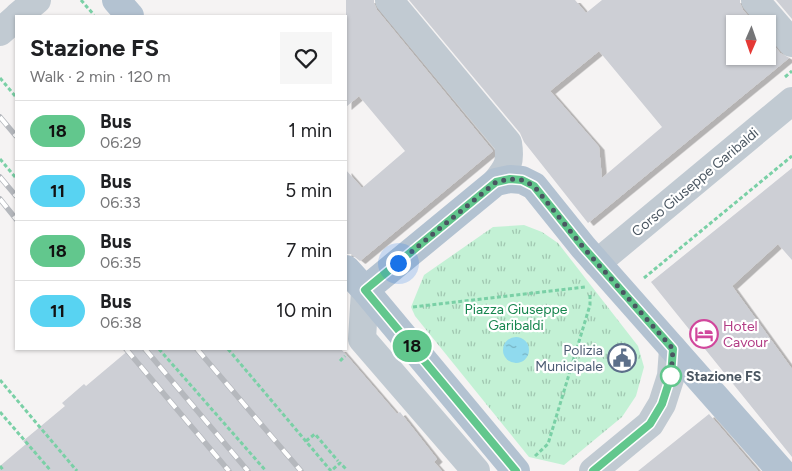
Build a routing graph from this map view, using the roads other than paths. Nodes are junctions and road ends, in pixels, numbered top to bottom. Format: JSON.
{"nodes":[{"id":1,"x":37,"y":0,"type":"edge"},
{"id":2,"x":116,"y":0,"type":"edge"},
{"id":3,"x":389,"y":0,"type":"edge"},
{"id":4,"x":755,"y":0,"type":"edge"},
{"id":5,"x":19,"y":15,"type":"edge"},
{"id":6,"x":129,"y":15,"type":"edge"},
{"id":7,"x":15,"y":19,"type":"edge"},
{"id":8,"x":0,"y":32,"type":"edge"},
{"id":9,"x":792,"y":44,"type":"edge"},
{"id":10,"x":792,"y":101,"type":"edge"},
{"id":11,"x":792,"y":117,"type":"edge"},
{"id":12,"x":496,"y":182,"type":"junction"},
{"id":13,"x":601,"y":267,"type":"junction"},
{"id":14,"x":347,"y":270,"type":"edge"},
{"id":15,"x":365,"y":290,"type":"junction"},
{"id":16,"x":673,"y":349,"type":"junction"},
{"id":17,"x":524,"y":464,"type":"edge"},
{"id":18,"x":476,"y":471,"type":"edge"},
{"id":19,"x":593,"y":471,"type":"edge"},
{"id":20,"x":781,"y":471,"type":"edge"}],
"edges":[{"from":1,"to":5,"type":"street"},
{"from":2,"to":6,"type":"main road"},
{"from":3,"to":12,"type":"street"},
{"from":4,"to":9,"type":"street"},
{"from":7,"to":8,"type":"street"},
{"from":10,"to":13,"type":"street","name":"Corso Giuseppe Garibaldi"},
{"from":11,"to":13,"type":"street"},
{"from":12,"to":13,"type":"main road"},
{"from":12,"to":15,"type":"main road"},
{"from":13,"to":16,"type":"main road"},
{"from":14,"to":15,"type":"main road"},
{"from":15,"to":17,"type":"main road"},
{"from":15,"to":18,"type":"street"},
{"from":16,"to":19,"type":"street"},
{"from":16,"to":20,"type":"main road"}]}
